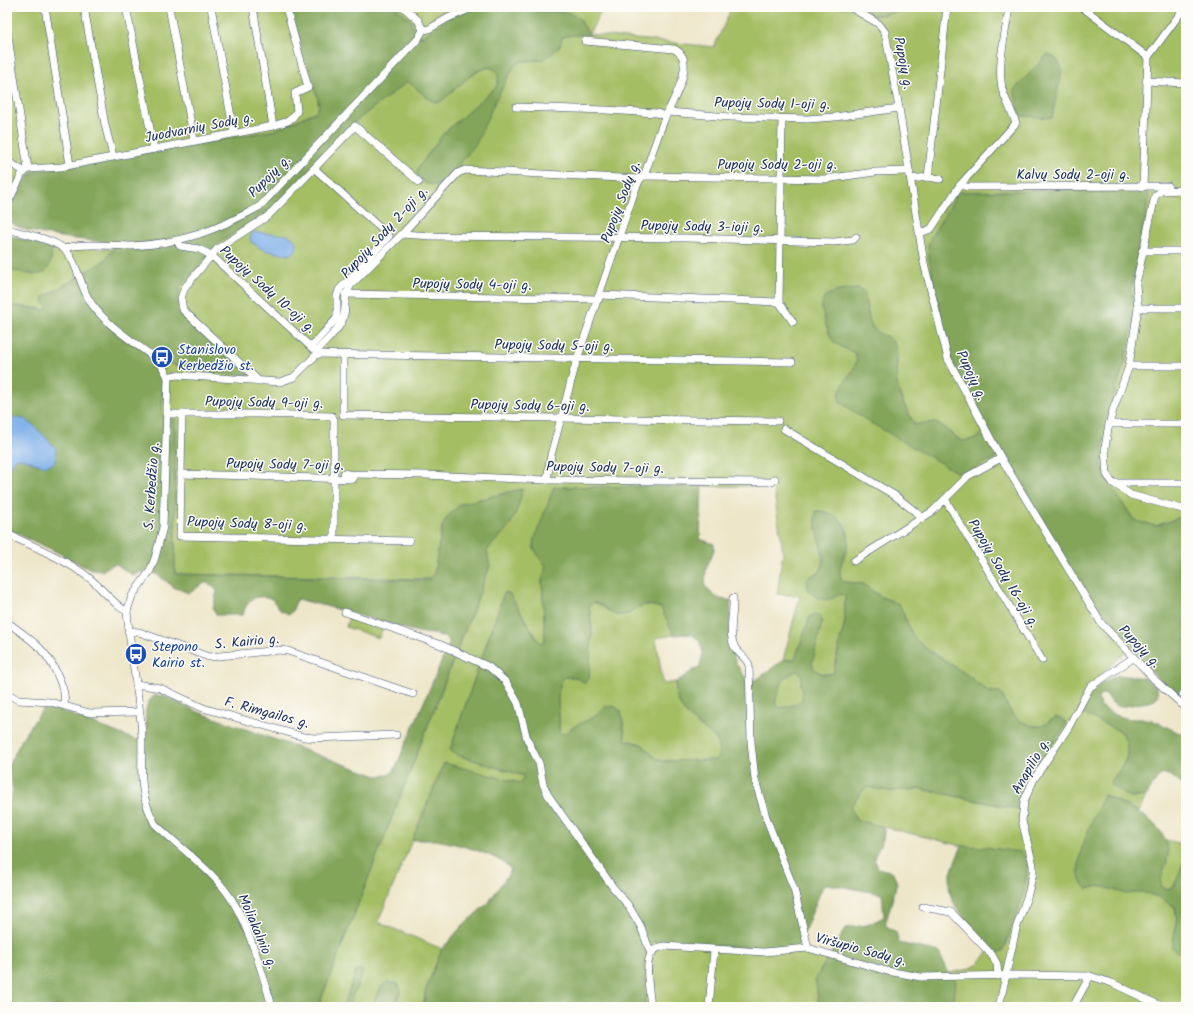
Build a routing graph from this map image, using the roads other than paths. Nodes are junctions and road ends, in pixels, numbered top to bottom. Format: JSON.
{"nodes":[{"id":1,"x":45,"y":7,"type":"edge"},
{"id":2,"x":84,"y":7,"type":"edge"},
{"id":3,"x":126,"y":7,"type":"edge"},
{"id":4,"x":169,"y":7,"type":"edge"},
{"id":5,"x":210,"y":7,"type":"edge"},
{"id":6,"x":252,"y":7,"type":"edge"},
{"id":7,"x":286,"y":7,"type":"edge"},
{"id":8,"x":403,"y":7,"type":"edge"},
{"id":9,"x":474,"y":7,"type":"edge"},
{"id":10,"x":850,"y":7,"type":"edge"},
{"id":11,"x":947,"y":7,"type":"edge"},
{"id":12,"x":1009,"y":7,"type":"edge"},
{"id":13,"x":1082,"y":7,"type":"edge"},
{"id":14,"x":1185,"y":7,"type":"edge"},
{"id":15,"x":7,"y":30,"type":"edge"},
{"id":16,"x":423,"y":30,"type":"junction"},
{"id":17,"x":585,"y":42,"type":"dead end"},
{"id":18,"x":1148,"y":57,"type":"junction"},
{"id":19,"x":1146,"y":81,"type":"junction"},
{"id":20,"x":1186,"y":83,"type":"edge"},
{"id":21,"x":516,"y":107,"type":"dead end"},
{"id":22,"x":899,"y":108,"type":"junction"},
{"id":23,"x":666,"y":114,"type":"junction"},
{"id":24,"x":782,"y":119,"type":"junction"},
{"id":25,"x":273,"y":126,"type":"junction"},
{"id":26,"x":234,"y":133,"type":"junction"},
{"id":27,"x":194,"y":140,"type":"junction"},
{"id":28,"x":154,"y":149,"type":"junction"},
{"id":29,"x":113,"y":156,"type":"junction"},
{"id":30,"x":7,"y":161,"type":"edge"},
{"id":31,"x":70,"y":165,"type":"junction"},
{"id":32,"x":315,"y":169,"type":"junction"},
{"id":33,"x":27,"y":170,"type":"junction"},
{"id":34,"x":909,"y":171,"type":"junction"},
{"id":35,"x":642,"y":177,"type":"junction"},
{"id":36,"x":928,"y":177,"type":"junction"},
{"id":37,"x":780,"y":178,"type":"junction"},
{"id":38,"x":911,"y":179,"type":"junction"},
{"id":39,"x":940,"y":179,"type":"dead end"},
{"id":40,"x":419,"y":182,"type":"dead end"},
{"id":41,"x":960,"y":185,"type":"junction"},
{"id":42,"x":1186,"y":186,"type":"edge"},
{"id":43,"x":1143,"y":187,"type":"junction"},
{"id":44,"x":1186,"y":190,"type":"edge"},
{"id":45,"x":7,"y":205,"type":"edge"},
{"id":46,"x":7,"y":229,"type":"edge"},
{"id":47,"x":920,"y":233,"type":"junction"},
{"id":48,"x":402,"y":234,"type":"junction"},
{"id":49,"x":856,"y":237,"type":"dead end"},
{"id":50,"x":619,"y":238,"type":"junction"},
{"id":51,"x":177,"y":241,"type":"junction"},
{"id":52,"x":780,"y":241,"type":"junction"},
{"id":53,"x":65,"y":249,"type":"junction"},
{"id":54,"x":1142,"y":251,"type":"junction"},
{"id":55,"x":1186,"y":251,"type":"edge"},
{"id":56,"x":211,"y":255,"type":"junction"},
{"id":57,"x":345,"y":294,"type":"junction"},
{"id":58,"x":599,"y":297,"type":"junction"},
{"id":59,"x":779,"y":302,"type":"junction"},
{"id":60,"x":1138,"y":308,"type":"junction"},
{"id":61,"x":1186,"y":308,"type":"edge"},
{"id":62,"x":793,"y":322,"type":"dead end"},
{"id":63,"x":311,"y":347,"type":"junction"},
{"id":64,"x":317,"y":354,"type":"junction"},
{"id":65,"x":343,"y":356,"type":"junction"},
{"id":66,"x":577,"y":358,"type":"junction"},
{"id":67,"x":792,"y":362,"type":"dead end"},
{"id":68,"x":1129,"y":366,"type":"junction"},
{"id":69,"x":1186,"y":366,"type":"edge"},
{"id":70,"x":168,"y":377,"type":"junction"},
{"id":71,"x":259,"y":381,"type":"junction"},
{"id":72,"x":168,"y":414,"type":"junction"},
{"id":73,"x":182,"y":414,"type":"junction"},
{"id":74,"x":560,"y":417,"type":"junction"},
{"id":75,"x":778,"y":421,"type":"dead end"},
{"id":76,"x":1110,"y":424,"type":"junction"},
{"id":77,"x":1186,"y":424,"type":"edge"},
{"id":78,"x":784,"y":429,"type":"dead end"},
{"id":79,"x":1001,"y":458,"type":"junction"},
{"id":80,"x":344,"y":473,"type":"dead end"},
{"id":81,"x":182,"y":474,"type":"junction"},
{"id":82,"x":434,"y":475,"type":"junction"},
{"id":83,"x":334,"y":479,"type":"junction"},
{"id":84,"x":776,"y":479,"type":"dead end"},
{"id":85,"x":547,"y":480,"type":"junction"},
{"id":86,"x":1113,"y":483,"type":"junction"},
{"id":87,"x":1186,"y":483,"type":"edge"},
{"id":88,"x":945,"y":499,"type":"junction"},
{"id":89,"x":1186,"y":510,"type":"edge"},
{"id":90,"x":922,"y":517,"type":"junction"},
{"id":91,"x":7,"y":534,"type":"edge"},
{"id":92,"x":334,"y":539,"type":"junction"},
{"id":93,"x":409,"y":540,"type":"dead end"},
{"id":94,"x":854,"y":561,"type":"dead end"},
{"id":95,"x":733,"y":598,"type":"dead end"},
{"id":96,"x":127,"y":611,"type":"junction"},
{"id":97,"x":345,"y":612,"type":"dead end"},
{"id":98,"x":7,"y":622,"type":"edge"},
{"id":99,"x":128,"y":631,"type":"junction"},
{"id":100,"x":1133,"y":658,"type":"junction"},
{"id":101,"x":1042,"y":660,"type":"dead end"},
{"id":102,"x":136,"y":684,"type":"junction"},
{"id":103,"x":7,"y":693,"type":"edge"},
{"id":104,"x":413,"y":694,"type":"dead end"},
{"id":105,"x":64,"y":705,"type":"junction"},
{"id":106,"x":1186,"y":708,"type":"edge"},
{"id":107,"x":139,"y":712,"type":"junction"},
{"id":108,"x":396,"y":735,"type":"dead end"},
{"id":109,"x":155,"y":824,"type":"joint"},
{"id":110,"x":923,"y":908,"type":"dead end"},
{"id":111,"x":808,"y":948,"type":"junction"},
{"id":112,"x":714,"y":950,"type":"junction"},
{"id":113,"x":651,"y":954,"type":"junction"},
{"id":114,"x":1001,"y":975,"type":"junction"},
{"id":115,"x":1090,"y":976,"type":"junction"},
{"id":116,"x":272,"y":1007,"type":"edge"},
{"id":117,"x":651,"y":1007,"type":"edge"},
{"id":118,"x":709,"y":1007,"type":"edge"},
{"id":119,"x":1000,"y":1007,"type":"edge"},
{"id":120,"x":1073,"y":1007,"type":"edge"},
{"id":121,"x":1163,"y":1007,"type":"edge"}],
"edges":[{"from":1,"to":31,"type":"street"},
{"from":2,"to":29,"type":"street"},
{"from":3,"to":28,"type":"street"},
{"from":4,"to":27,"type":"street"},
{"from":5,"to":26,"type":"street"},
{"from":6,"to":25,"type":"street"},
{"from":7,"to":25,"type":"street","name":"Juodvarnių Sodų g."},
{"from":8,"to":16,"type":"street"},
{"from":9,"to":16,"type":"street"},
{"from":10,"to":22,"type":"street","name":"Pupojų g."},
{"from":11,"to":36,"type":"street"},
{"from":12,"to":41,"type":"street"},
{"from":13,"to":18,"type":"street"},
{"from":14,"to":18,"type":"street"},
{"from":15,"to":33,"type":"street"},
{"from":16,"to":51,"type":"street","name":"Pupojų g."},
{"from":17,"to":23,"type":"street","name":"Pupojų Sodų g."},
{"from":18,"to":19,"type":"street"},
{"from":19,"to":20,"type":"street"},
{"from":19,"to":43,"type":"street"},
{"from":21,"to":23,"type":"street","name":"Pupojų Sodų 1-oji g."},
{"from":22,"to":24,"type":"street","name":"Pupojų Sodų 1-oji g."},
{"from":22,"to":34,"type":"street","name":"Pupojų g."},
{"from":23,"to":24,"type":"street","name":"Pupojų Sodų 1-oji g."},
{"from":23,"to":35,"type":"street","name":"Pupojų Sodų g."},
{"from":24,"to":37,"type":"street"},
{"from":25,"to":26,"type":"street","name":"Juodvarnių Sodų g."},
{"from":26,"to":27,"type":"street","name":"Juodvarnių Sodų g."},
{"from":27,"to":28,"type":"street","name":"Juodvarnių Sodų g."},
{"from":28,"to":29,"type":"street","name":"Juodvarnių Sodų g."},
{"from":29,"to":31,"type":"street","name":"Juodvarnių Sodų g."},
{"from":30,"to":33,"type":"street"},
{"from":31,"to":33,"type":"street","name":"Juodvarnių Sodų g."},
{"from":32,"to":40,"type":"street"},
{"from":32,"to":56,"type":"street"},
{"from":32,"to":63,"type":"street"},
{"from":33,"to":45,"type":"street"},
{"from":34,"to":37,"type":"street","name":"Pupojų Sodų 2-oji g."},
{"from":34,"to":38,"type":"street","name":"Pupojų g."},
{"from":35,"to":37,"type":"street","name":"Pupojų Sodų 2-oji g."},
{"from":35,"to":48,"type":"street","name":"Pupojų Sodų 2-oji g."},
{"from":35,"to":50,"type":"street","name":"Pupojų Sodų g."},
{"from":36,"to":38,"type":"street"},
{"from":36,"to":39,"type":"street"},
{"from":37,"to":52,"type":"street"},
{"from":38,"to":47,"type":"street","name":"Pupojų g."},
{"from":41,"to":43,"type":"street","name":"Kalvų Sodų 2-oji g."},
{"from":41,"to":47,"type":"street"},
{"from":42,"to":43,"type":"street","name":"Kalvų Sodų 2-oji g."},
{"from":44,"to":54,"type":"street"},
{"from":46,"to":53,"type":"street"},
{"from":47,"to":79,"type":"street","name":"Pupojų g."},
{"from":48,"to":50,"type":"street","name":"Pupojų Sodų 3-ioji g."},
{"from":48,"to":57,"type":"street","name":"Pupojų Sodų 2-oji g."},
{"from":49,"to":52,"type":"street","name":"Pupojų Sodų 3-ioji g."},
{"from":50,"to":52,"type":"street","name":"Pupojų Sodų 3-ioji g."},
{"from":50,"to":58,"type":"street","name":"Pupojų Sodų g."},
{"from":51,"to":53,"type":"street","name":"Pupojų g."},
{"from":51,"to":56,"type":"street","name":"Pupojų Sodų 10-oji g."},
{"from":52,"to":59,"type":"street"},
{"from":53,"to":70,"type":"street"},
{"from":54,"to":55,"type":"street"},
{"from":54,"to":60,"type":"street"},
{"from":56,"to":63,"type":"street","name":"Pupojų Sodų 10-oji g."},
{"from":56,"to":71,"type":"street"},
{"from":57,"to":58,"type":"street","name":"Pupojų Sodų 4-oji g."},
{"from":57,"to":64,"type":"street","name":"Pupojų Sodų 2-oji g."},
{"from":58,"to":59,"type":"street","name":"Pupojų Sodų 4-oji g."},
{"from":58,"to":66,"type":"street","name":"Pupojų Sodų g."},
{"from":59,"to":62,"type":"street"},
{"from":60,"to":61,"type":"street"},
{"from":60,"to":68,"type":"street"},
{"from":63,"to":64,"type":"street","name":"Pupojų Sodų 10-oji g."},
{"from":64,"to":65,"type":"street","name":"Pupojų Sodų 5-oji g."},
{"from":64,"to":71,"type":"street","name":"Pupojų Sodų 2-oji g."},
{"from":65,"to":66,"type":"street","name":"Pupojų Sodų 5-oji g."},
{"from":65,"to":74,"type":"street","name":"Pupojų Sodų 6-oji g."},
{"from":66,"to":67,"type":"street","name":"Pupojų Sodų 5-oji g."},
{"from":66,"to":74,"type":"street","name":"Pupojų Sodų g."},
{"from":68,"to":69,"type":"street"},
{"from":68,"to":76,"type":"street"},
{"from":70,"to":71,"type":"street","name":"Pupojų Sodų 2-oji g."},
{"from":70,"to":72,"type":"street","name":"S. Kerbedžio g."},
{"from":72,"to":73,"type":"street","name":"Pupojų Sodų 9-oji g."},
{"from":72,"to":96,"type":"street","name":"S. Kerbedžio g."},
{"from":73,"to":81,"type":"street","name":"Pupojų Sodų 8-oji g."},
{"from":73,"to":83,"type":"street","name":"Pupojų Sodų 9-oji g."},
{"from":74,"to":75,"type":"street","name":"Pupojų Sodų 6-oji g."},
{"from":74,"to":85,"type":"street","name":"Pupojų Sodų g."},
{"from":76,"to":77,"type":"street"},
{"from":76,"to":86,"type":"street"},
{"from":78,"to":90,"type":"street"},
{"from":79,"to":88,"type":"street"},
{"from":79,"to":100,"type":"street","name":"Pupojų g."},
{"from":80,"to":82,"type":"street","name":"Pupojų Sodų 7-oji g."},
{"from":81,"to":83,"type":"street","name":"Pupojų Sodų 7-oji g."},
{"from":81,"to":92,"type":"street","name":"Pupojų Sodų 8-oji g."},
{"from":82,"to":83,"type":"street","name":"Pupojų Sodų 7-oji g."},
{"from":82,"to":85,"type":"street","name":"Pupojų Sodų 7-oji g."},
{"from":83,"to":92,"type":"street","name":"Pupojų Sodų 9-oji g."},
{"from":84,"to":85,"type":"street","name":"Pupojų Sodų 7-oji g."},
{"from":86,"to":87,"type":"street"},
{"from":86,"to":89,"type":"street"},
{"from":88,"to":90,"type":"street"},
{"from":88,"to":101,"type":"street","name":"Pupojų Sodų 16-oji g."},
{"from":90,"to":94,"type":"street"},
{"from":91,"to":96,"type":"street"},
{"from":92,"to":93,"type":"street","name":"Pupojų Sodų 8-oji g."},
{"from":95,"to":111,"type":"street"},
{"from":96,"to":99,"type":"street","name":"S. Kerbedžio g."},
{"from":97,"to":113,"type":"street"},
{"from":98,"to":105,"type":"street"},
{"from":99,"to":102,"type":"street","name":"S. Kerbedžio g."},
{"from":99,"to":104,"type":"street","name":"S. Kairio g."},
{"from":100,"to":106,"type":"street","name":"Pupojų g."},
{"from":100,"to":114,"type":"street","name":"Anapilio g."},
{"from":102,"to":107,"type":"street","name":"S. Kerbedžio g."},
{"from":102,"to":108,"type":"street","name":"F. Rimgailos g."},
{"from":103,"to":105,"type":"street"},
{"from":105,"to":107,"type":"street"},
{"from":107,"to":109,"type":"street","name":"S. Kerbedžio g."},
{"from":109,"to":116,"type":"street","name":"Moliakalnio g."},
{"from":110,"to":114,"type":"street"},
{"from":111,"to":112,"type":"street","name":"Viršupio Sodų g."},
{"from":111,"to":114,"type":"street","name":"Viršupio Sodų g."},
{"from":112,"to":113,"type":"street","name":"Viršupio Sodų g."},
{"from":112,"to":118,"type":"street"},
{"from":113,"to":117,"type":"street"},
{"from":114,"to":115,"type":"street","name":"Viršupio Sodų g."},
{"from":114,"to":119,"type":"street","name":"Anapilio g."},
{"from":115,"to":120,"type":"street"},
{"from":115,"to":121,"type":"street","name":"Viršupio Sodų g."}]}
